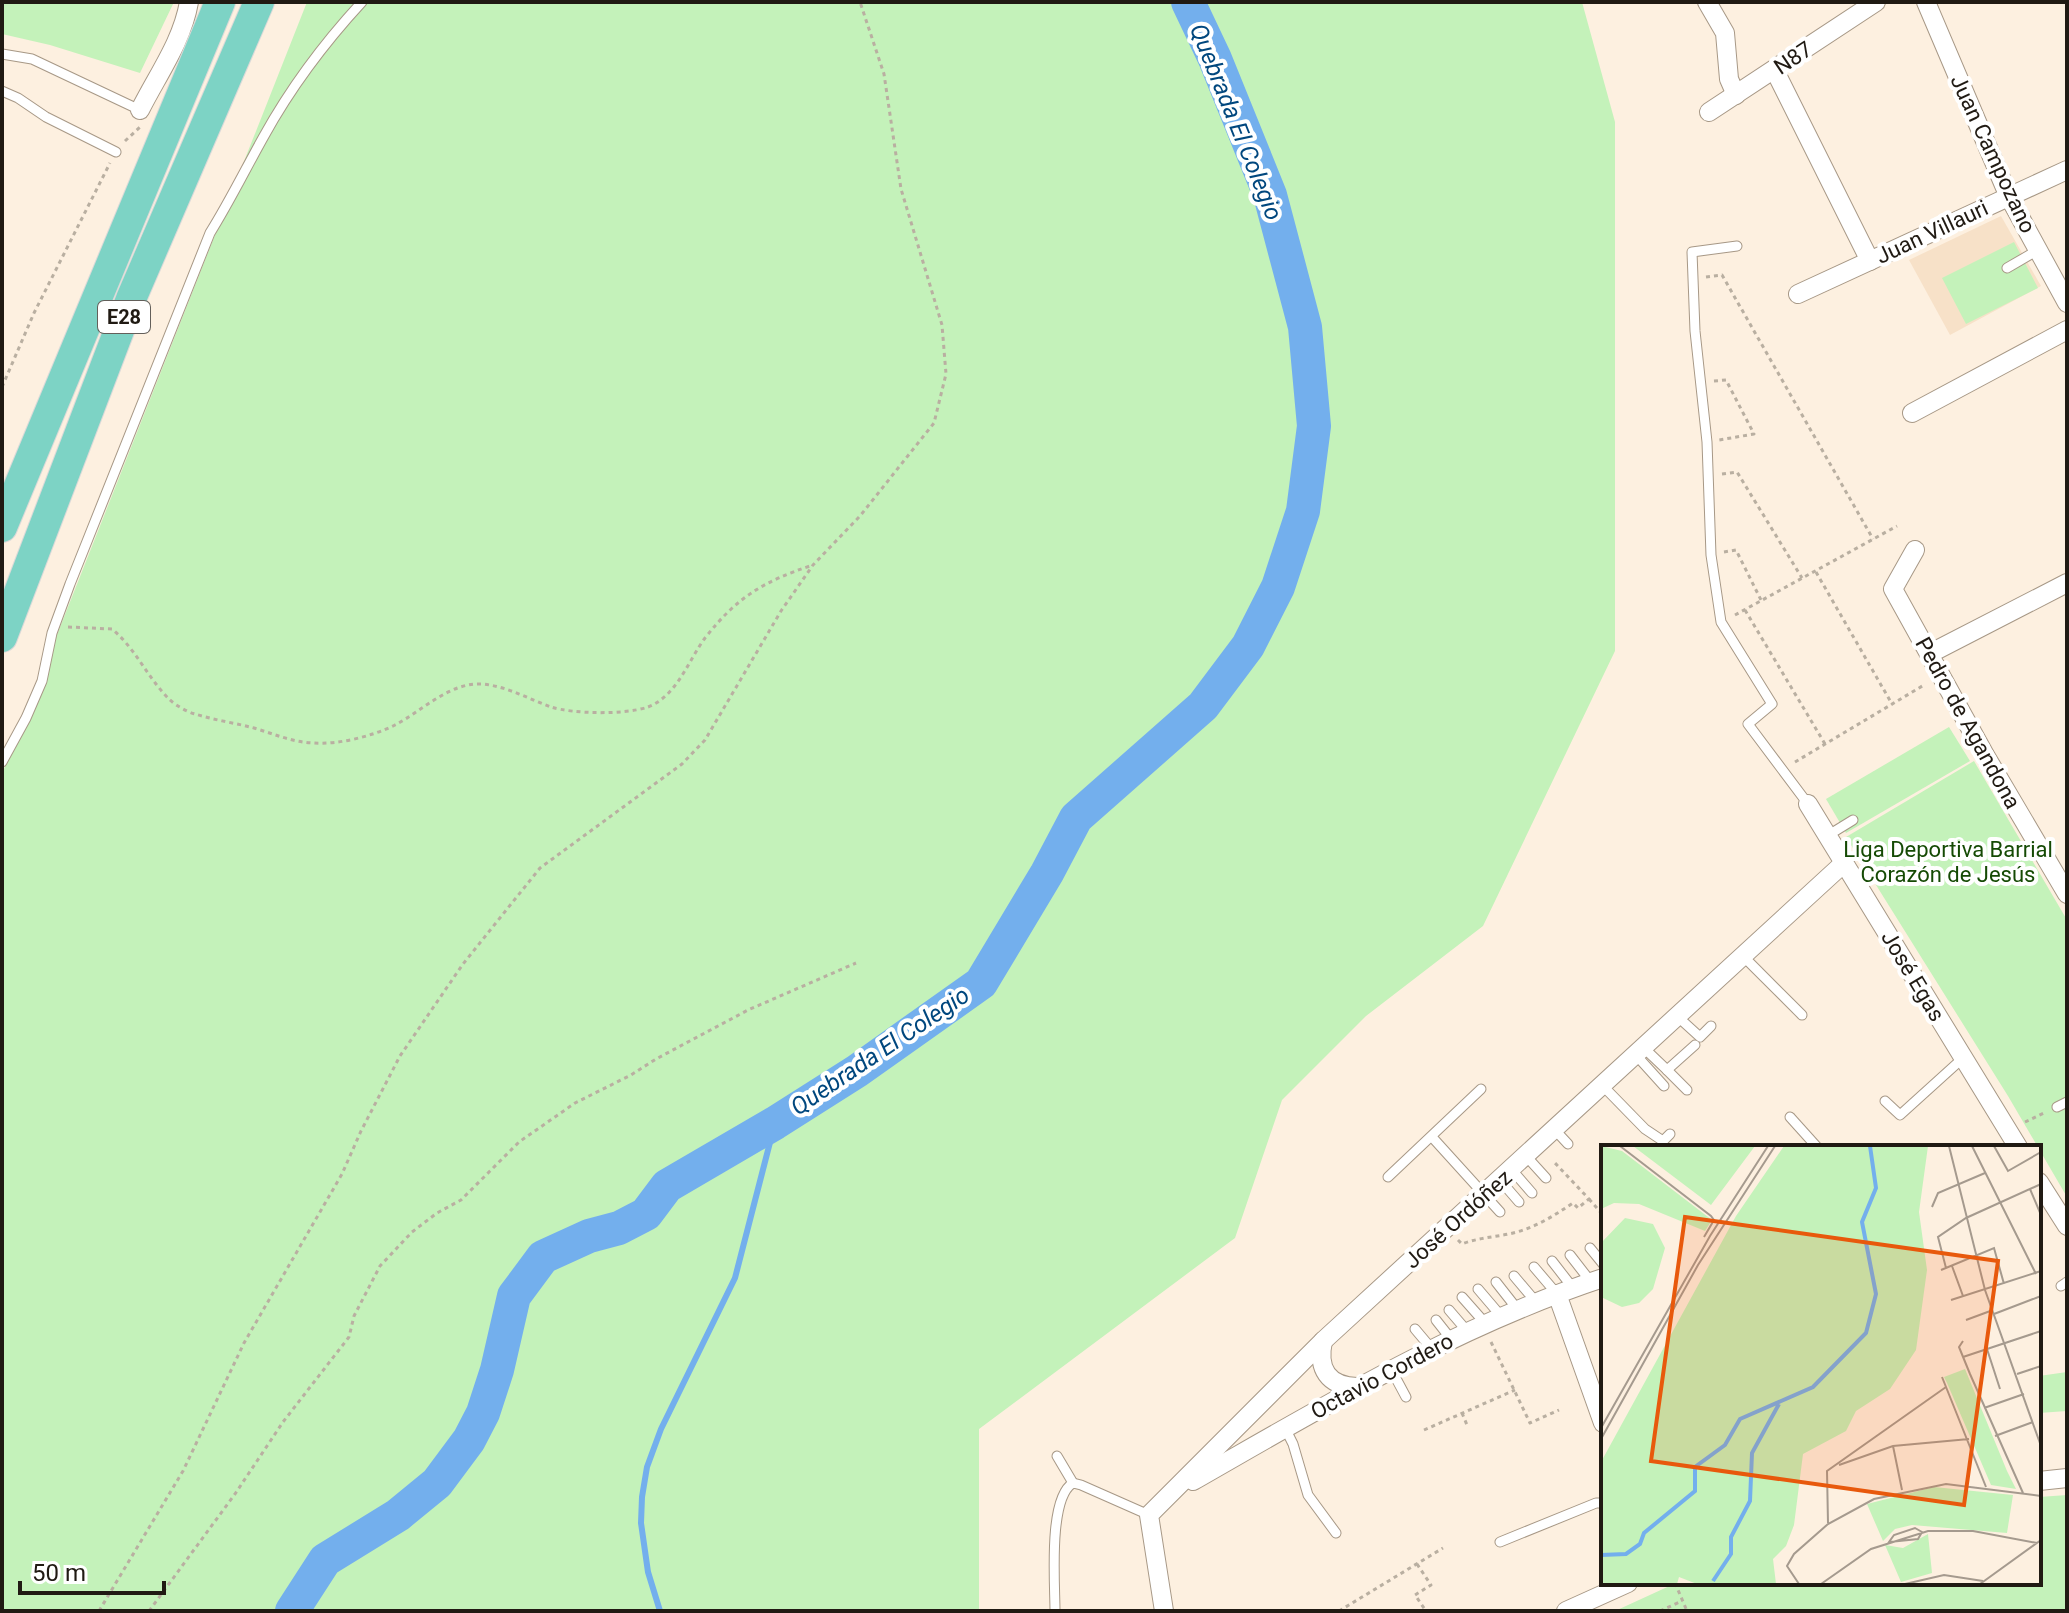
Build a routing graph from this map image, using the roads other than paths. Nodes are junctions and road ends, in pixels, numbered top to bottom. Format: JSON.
{"nodes":[{"id":1,"x":189,"y":2,"type":"edge"},
{"id":2,"x":220,"y":2,"type":"edge"},
{"id":3,"x":259,"y":2,"type":"edge"},
{"id":4,"x":362,"y":2,"type":"edge"},
{"id":5,"x":1707,"y":2,"type":"edge"},
{"id":6,"x":1876,"y":2,"type":"edge"},
{"id":7,"x":1926,"y":2,"type":"edge"},
{"id":8,"x":2,"y":54,"type":"edge"},
{"id":9,"x":1775,"y":71,"type":"junction"},
{"id":10,"x":2,"y":91,"type":"edge"},
{"id":11,"x":1736,"y":95,"type":"junction"},
{"id":12,"x":140,"y":110,"type":"joint"},
{"id":13,"x":1709,"y":112,"type":"dead end"},
{"id":14,"x":116,"y":152,"type":"road end"},
{"id":15,"x":2067,"y":170,"type":"edge"},
{"id":16,"x":2009,"y":197,"type":"junction"},
{"id":17,"x":1737,"y":246,"type":"dead end"},
{"id":18,"x":2038,"y":250,"type":"junction"},
{"id":19,"x":1870,"y":261,"type":"junction"},
{"id":20,"x":2007,"y":268,"type":"dead end"},
{"id":21,"x":1798,"y":294,"type":"dead end"},
{"id":22,"x":2067,"y":303,"type":"edge"},
{"id":23,"x":2067,"y":330,"type":"edge"},
{"id":24,"x":1912,"y":413,"type":"dead end"},
{"id":25,"x":2,"y":527,"type":"edge"},
{"id":26,"x":1915,"y":550,"type":"dead end"},
{"id":27,"x":2067,"y":583,"type":"edge"},
{"id":28,"x":2,"y":637,"type":"edge"},
{"id":29,"x":1929,"y":654,"type":"junction"},
{"id":30,"x":2,"y":762,"type":"edge"},
{"id":31,"x":1808,"y":804,"type":"joint"},
{"id":32,"x":1853,"y":820,"type":"dead end"},
{"id":33,"x":1827,"y":836,"type":"junction"},
{"id":34,"x":1844,"y":863,"type":"junction"},
{"id":35,"x":2067,"y":894,"type":"edge"},
{"id":36,"x":1743,"y":956,"type":"junction"},
{"id":37,"x":1802,"y":1015,"type":"dead end"},
{"id":38,"x":1678,"y":1017,"type":"junction"},
{"id":39,"x":1711,"y":1026,"type":"dead end"},
{"id":40,"x":1695,"y":1045,"type":"dead end"},
{"id":41,"x":1640,"y":1052,"type":"junction"},
{"id":42,"x":1963,"y":1058,"type":"junction"},
{"id":43,"x":1667,"y":1070,"type":"junction"},
{"id":44,"x":1603,"y":1086,"type":"junction"},
{"id":45,"x":1664,"y":1086,"type":"dead end"},
{"id":46,"x":1481,"y":1089,"type":"dead end"},
{"id":47,"x":1687,"y":1090,"type":"dead end"},
{"id":48,"x":1885,"y":1101,"type":"dead end"},
{"id":49,"x":2067,"y":1102,"type":"edge"},
{"id":50,"x":2057,"y":1107,"type":"road end"},
{"id":51,"x":1790,"y":1117,"type":"dead end"},
{"id":52,"x":1555,"y":1130,"type":"junction"},
{"id":53,"x":1670,"y":1134,"type":"dead end"},
{"id":54,"x":1432,"y":1137,"type":"junction"},
{"id":55,"x":1568,"y":1144,"type":"dead end"},
{"id":56,"x":1815,"y":1145,"type":"edge"},
{"id":57,"x":2017,"y":1145,"type":"edge"},
{"id":58,"x":1526,"y":1156,"type":"junction"},
{"id":59,"x":1506,"y":1175,"type":"junction"},
{"id":60,"x":1388,"y":1177,"type":"dead end"},
{"id":61,"x":1546,"y":1178,"type":"dead end"},
{"id":62,"x":2041,"y":1185,"type":"edge"},
{"id":63,"x":1532,"y":1193,"type":"dead end"},
{"id":64,"x":1484,"y":1195,"type":"junction"},
{"id":65,"x":1519,"y":1202,"type":"dead end"},
{"id":66,"x":1500,"y":1212,"type":"dead end"},
{"id":67,"x":2067,"y":1226,"type":"edge"},
{"id":68,"x":1590,"y":1248,"type":"dead end"},
{"id":69,"x":1570,"y":1255,"type":"dead end"},
{"id":70,"x":1552,"y":1261,"type":"dead end"},
{"id":71,"x":1601,"y":1262,"type":"edge"},
{"id":72,"x":1534,"y":1267,"type":"dead end"},
{"id":73,"x":1514,"y":1276,"type":"dead end"},
{"id":74,"x":1597,"y":1280,"type":"edge"},
{"id":75,"x":1496,"y":1282,"type":"dead end"},
{"id":76,"x":1478,"y":1289,"type":"dead end"},
{"id":77,"x":1565,"y":1291,"type":"junction"},
{"id":78,"x":1462,"y":1297,"type":"dead end"},
{"id":79,"x":1449,"y":1310,"type":"dead end"},
{"id":80,"x":1436,"y":1320,"type":"dead end"},
{"id":81,"x":1493,"y":1320,"type":"junction"},
{"id":82,"x":1415,"y":1329,"type":"dead end"},
{"id":83,"x":1323,"y":1341,"type":"junction"},
{"id":84,"x":1431,"y":1348,"type":"junction"},
{"id":85,"x":1391,"y":1369,"type":"junction"},
{"id":86,"x":1357,"y":1387,"type":"junction"},
{"id":87,"x":1406,"y":1397,"type":"dead end"},
{"id":88,"x":1601,"y":1416,"type":"edge"},
{"id":89,"x":1285,"y":1428,"type":"junction"},
{"id":90,"x":1057,"y":1456,"type":"dead end"},
{"id":91,"x":2067,"y":1478,"type":"edge"},
{"id":92,"x":2041,"y":1481,"type":"edge"},
{"id":93,"x":1073,"y":1483,"type":"junction"},
{"id":94,"x":1170,"y":1494,"type":"junction"},
{"id":95,"x":1601,"y":1503,"type":"edge"},
{"id":96,"x":1149,"y":1515,"type":"junction"},
{"id":97,"x":1336,"y":1533,"type":"dead end"},
{"id":98,"x":1500,"y":1542,"type":"dead end"},
{"id":99,"x":1624,"y":1585,"type":"edge"},
{"id":100,"x":1055,"y":1611,"type":"edge"},
{"id":101,"x":1164,"y":1611,"type":"edge"},
{"id":102,"x":1566,"y":1611,"type":"edge"}],
"edges":[{"from":1,"to":12,"type":"street"},
{"from":2,"to":25,"type":"main road","number":"E28"},
{"from":3,"to":28,"type":"main road","number":"E28"},
{"from":4,"to":30,"type":"lane"},
{"from":5,"to":11,"type":"street"},
{"from":6,"to":9,"type":"street","name":"N87"},
{"from":7,"to":16,"type":"street","name":"Juan Campozano"},
{"from":8,"to":12,"type":"lane"},
{"from":9,"to":11,"type":"street","name":"N87"},
{"from":9,"to":19,"type":"street"},
{"from":10,"to":14,"type":"lane"},
{"from":11,"to":13,"type":"street","name":"N87"},
{"from":15,"to":16,"type":"street","name":"Juan Villauri"},
{"from":16,"to":18,"type":"street","name":"Juan Campozano"},
{"from":16,"to":19,"type":"street","name":"Juan Villauri"},
{"from":17,"to":31,"type":"lane"},
{"from":18,"to":20,"type":"lane"},
{"from":18,"to":22,"type":"street","name":"Juan Campozano"},
{"from":19,"to":21,"type":"street","name":"Juan Villauri"},
{"from":23,"to":24,"type":"street"},
{"from":26,"to":29,"type":"street","name":"Pedro de Agandona"},
{"from":27,"to":29,"type":"street"},
{"from":29,"to":35,"type":"street","name":"Pedro de Agandona"},
{"from":31,"to":33,"type":"street","name":"José Egas"},
{"from":32,"to":33,"type":"lane"},
{"from":33,"to":34,"type":"street","name":"José Egas"},
{"from":34,"to":36,"type":"street","name":"José Ordóñez"},
{"from":34,"to":42,"type":"street","name":"José Egas"},
{"from":36,"to":37,"type":"lane"},
{"from":36,"to":38,"type":"street","name":"José Ordóñez"},
{"from":38,"to":39,"type":"lane"},
{"from":38,"to":41,"type":"street","name":"José Ordóñez"},
{"from":40,"to":43,"type":"lane"},
{"from":41,"to":43,"type":"lane"},
{"from":41,"to":44,"type":"street","name":"José Ordóñez"},
{"from":41,"to":45,"type":"lane"},
{"from":42,"to":48,"type":"lane"},
{"from":42,"to":57,"type":"street","name":"José Egas"},
{"from":43,"to":47,"type":"lane"},
{"from":44,"to":52,"type":"street","name":"José Ordóñez"},
{"from":44,"to":53,"type":"lane"},
{"from":46,"to":54,"type":"lane"},
{"from":49,"to":50,"type":"lane"},
{"from":51,"to":56,"type":"lane"},
{"from":52,"to":55,"type":"lane"},
{"from":52,"to":58,"type":"street","name":"José Ordóñez"},
{"from":54,"to":60,"type":"lane"},
{"from":54,"to":64,"type":"lane"},
{"from":58,"to":59,"type":"street","name":"José Ordóñez"},
{"from":58,"to":61,"type":"lane"},
{"from":59,"to":63,"type":"lane"},
{"from":59,"to":64,"type":"street","name":"José Ordóñez"},
{"from":59,"to":65,"type":"lane"},
{"from":62,"to":67,"type":"street"},
{"from":64,"to":66,"type":"lane"},
{"from":64,"to":83,"type":"street","name":"José Ordóñez"},
{"from":68,"to":71,"type":"lane"},
{"from":69,"to":74,"type":"lane"},
{"from":70,"to":77,"type":"lane"},
{"from":72,"to":77,"type":"lane"},
{"from":73,"to":81,"type":"lane"},
{"from":74,"to":77,"type":"street","name":"Octavio Cordero"},
{"from":75,"to":81,"type":"lane"},
{"from":76,"to":81,"type":"lane"},
{"from":77,"to":81,"type":"street","name":"Octavio Cordero"},
{"from":77,"to":88,"type":"street"},
{"from":78,"to":81,"type":"lane"},
{"from":79,"to":81,"type":"lane"},
{"from":80,"to":81,"type":"lane"},
{"from":81,"to":84,"type":"street","name":"Octavio Cordero"},
{"from":82,"to":84,"type":"lane"},
{"from":83,"to":86,"type":"street"},
{"from":83,"to":94,"type":"street","name":"José Ordóñez"},
{"from":84,"to":85,"type":"street","name":"Octavio Cordero"},
{"from":85,"to":86,"type":"street","name":"Octavio Cordero"},
{"from":85,"to":87,"type":"lane"},
{"from":86,"to":89,"type":"street","name":"Octavio Cordero"},
{"from":89,"to":94,"type":"street","name":"Octavio Cordero"},
{"from":89,"to":97,"type":"lane"},
{"from":90,"to":93,"type":"lane"},
{"from":91,"to":92,"type":"street"},
{"from":93,"to":96,"type":"lane"},
{"from":93,"to":100,"type":"lane"},
{"from":94,"to":96,"type":"street","name":"José Ordóñez"},
{"from":95,"to":98,"type":"lane"},
{"from":96,"to":101,"type":"street"},
{"from":99,"to":102,"type":"street"}]}
